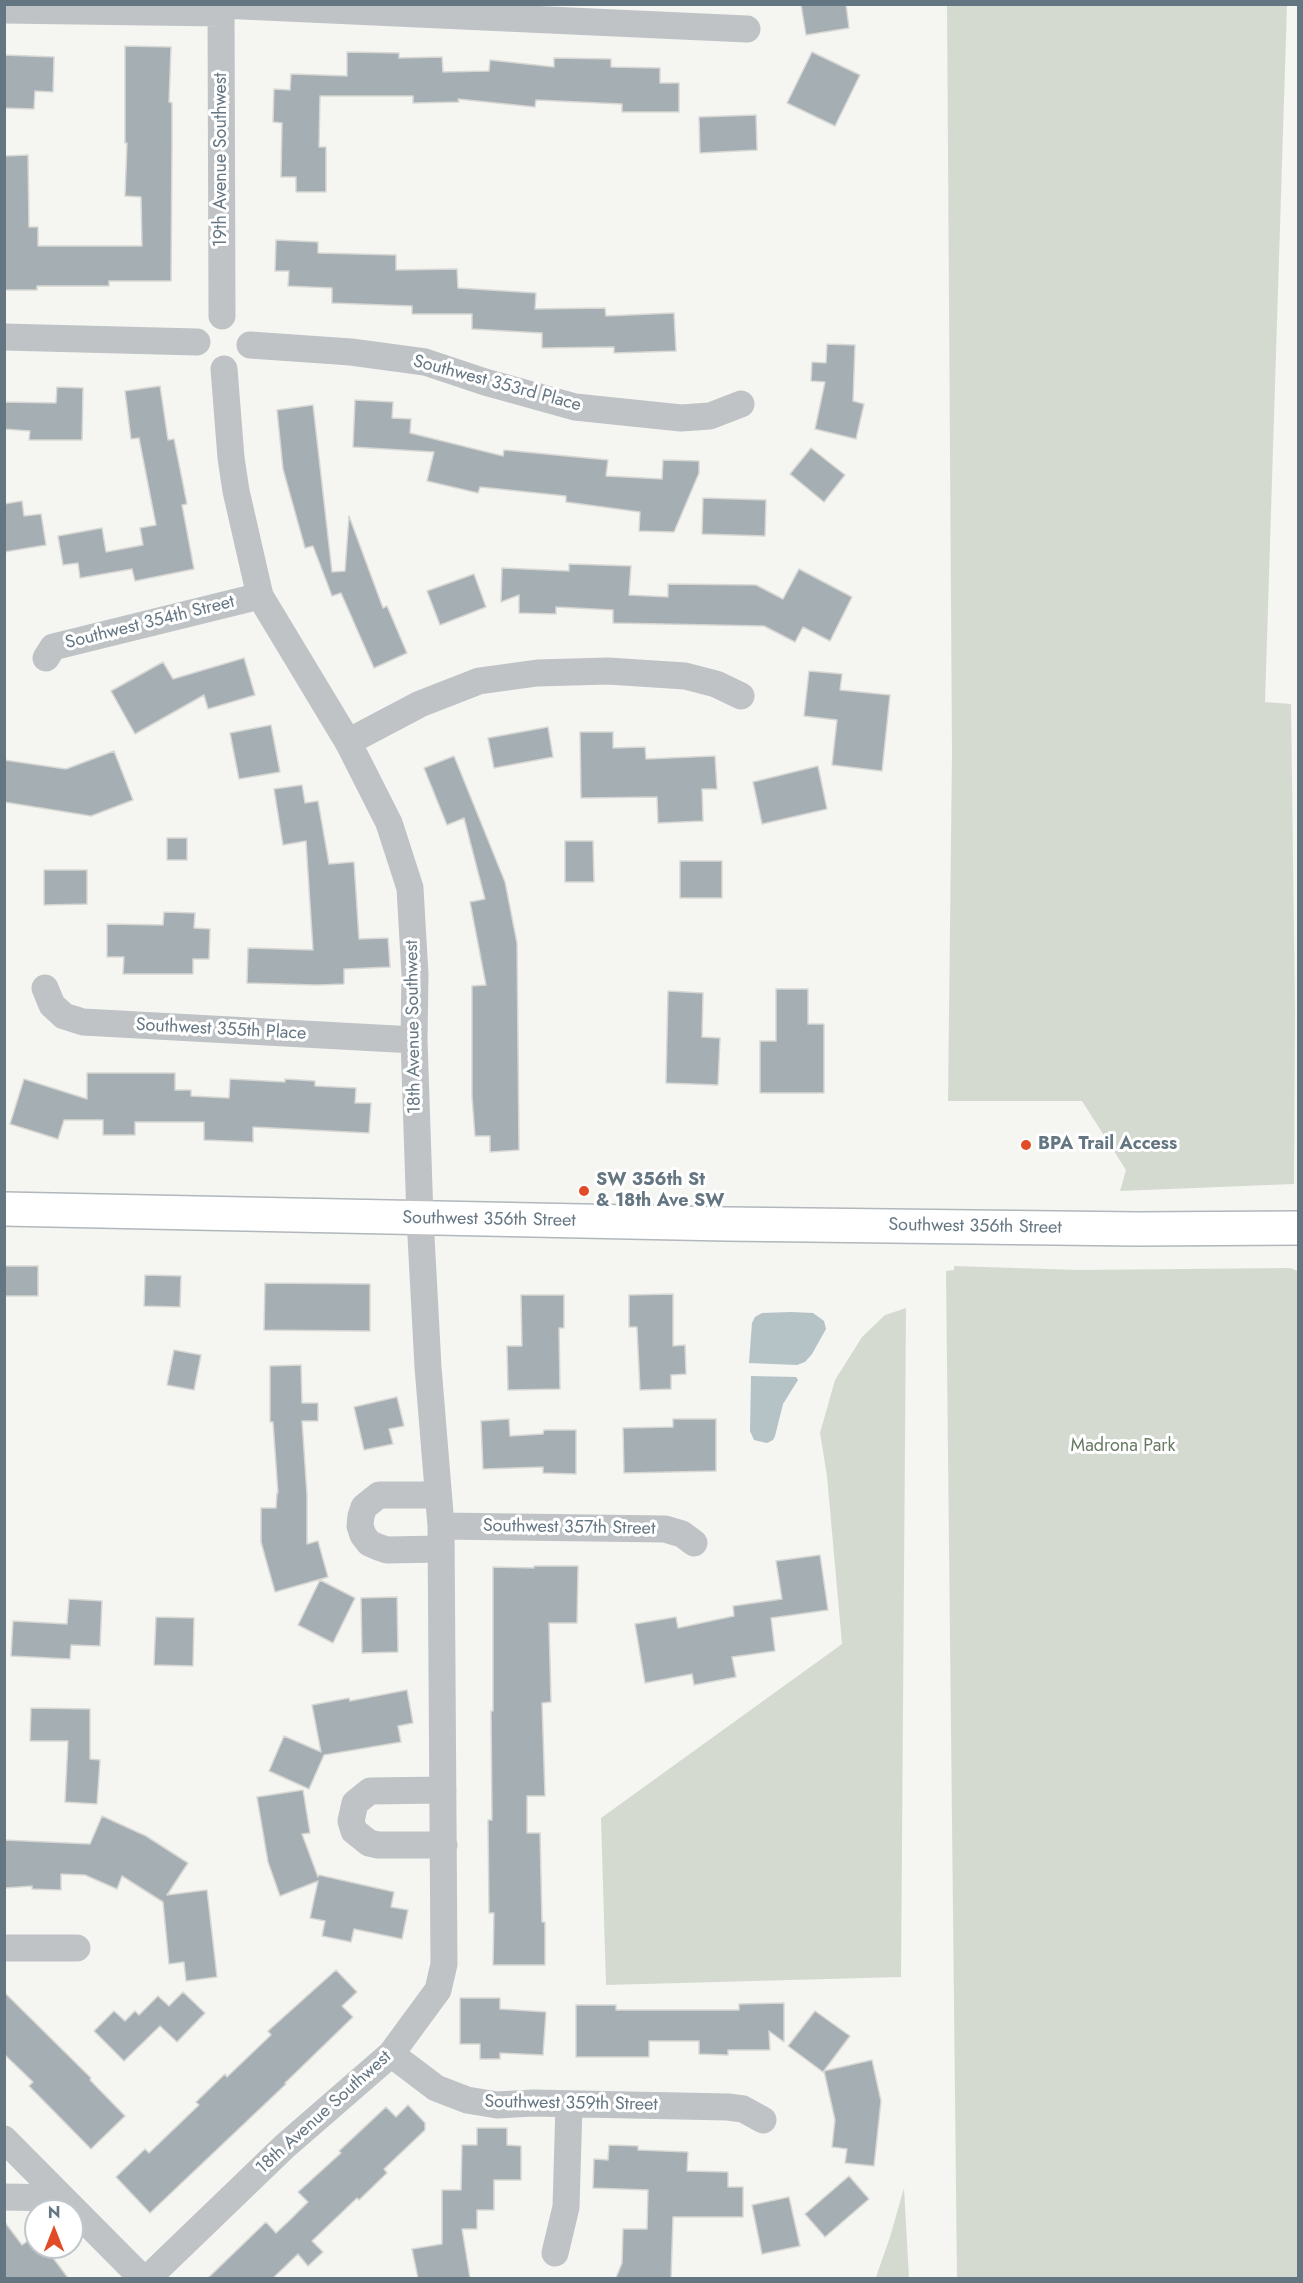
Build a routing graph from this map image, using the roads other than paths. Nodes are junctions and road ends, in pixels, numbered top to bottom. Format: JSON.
{"nodes":[{"id":1,"x":221,"y":7,"type":"edge"},
{"id":2,"x":4,"y":10,"type":"edge"},
{"id":3,"x":747,"y":29,"type":"dead end"},
{"id":4,"x":222,"y":316,"type":"junction"},
{"id":5,"x":4,"y":337,"type":"edge"},
{"id":6,"x":198,"y":342,"type":"junction"},
{"id":7,"x":250,"y":345,"type":"junction"},
{"id":8,"x":224,"y":369,"type":"junction"},
{"id":9,"x":741,"y":404,"type":"dead end"},
{"id":10,"x":260,"y":596,"type":"junction"},
{"id":11,"x":45,"y":658,"type":"dead end"},
{"id":12,"x":741,"y":696,"type":"dead end"},
{"id":13,"x":348,"y":742,"type":"junction"},
{"id":14,"x":45,"y":988,"type":"dead end"},
{"id":15,"x":414,"y":1040,"type":"junction"},
{"id":16,"x":4,"y":1209,"type":"edge"},
{"id":17,"x":420,"y":1218,"type":"junction"},
{"id":18,"x":1299,"y":1228,"type":"edge"},
{"id":19,"x":438,"y":1495,"type":"junction"},
{"id":20,"x":441,"y":1538,"type":"junction"},
{"id":21,"x":694,"y":1543,"type":"dead end"},
{"id":22,"x":443,"y":1790,"type":"junction"},
{"id":23,"x":444,"y":1845,"type":"junction"},
{"id":24,"x":77,"y":1947,"type":"dead end"},
{"id":25,"x":4,"y":1948,"type":"edge"},
{"id":26,"x":391,"y":2054,"type":"junction"},
{"id":27,"x":569,"y":2105,"type":"junction"},
{"id":28,"x":763,"y":2120,"type":"dead end"},
{"id":29,"x":4,"y":2139,"type":"edge"},
{"id":30,"x":4,"y":2197,"type":"edge"},
{"id":31,"x":61,"y":2198,"type":"junction"},
{"id":32,"x":555,"y":2253,"type":"dead end"},
{"id":33,"x":142,"y":2278,"type":"edge"},
{"id":34,"x":148,"y":2278,"type":"edge"}],
"edges":[{"from":1,"to":2,"type":"street"},
{"from":1,"to":3,"type":"street"},
{"from":1,"to":4,"type":"street","name":"19th Avenue Southwest"},
{"from":4,"to":6,"type":"street"},
{"from":4,"to":7,"type":"street"},
{"from":5,"to":6,"type":"street"},
{"from":6,"to":8,"type":"street"},
{"from":7,"to":8,"type":"street"},
{"from":7,"to":9,"type":"street","name":"Southwest 353rd Place"},
{"from":8,"to":10,"type":"street"},
{"from":10,"to":11,"type":"street","name":"Southwest 354th Street"},
{"from":10,"to":13,"type":"street","name":"18th Avenue Southwest"},
{"from":12,"to":13,"type":"street"},
{"from":13,"to":15,"type":"street","name":"18th Avenue Southwest"},
{"from":14,"to":15,"type":"street","name":"Southwest 355th Place"},
{"from":15,"to":17,"type":"street","name":"18th Avenue Southwest"},
{"from":16,"to":17,"type":"main road","name":"Southwest 356th Street"},
{"from":17,"to":18,"type":"main road","name":"Southwest 356th Street"},
{"from":17,"to":19,"type":"street","name":"18th Avenue Southwest"},
{"from":19,"to":20,"type":"street","name":"18th Avenue Southwest"},
{"from":19,"to":20,"type":"street"},
{"from":20,"to":21,"type":"street","name":"Southwest 357th Street"},
{"from":20,"to":22,"type":"street","name":"18th Avenue Southwest"},
{"from":22,"to":23,"type":"street","name":"18th Avenue Southwest"},
{"from":22,"to":23,"type":"street"},
{"from":23,"to":26,"type":"street","name":"18th Avenue Southwest"},
{"from":24,"to":25,"type":"street"},
{"from":26,"to":27,"type":"street","name":"Southwest 359th Street"},
{"from":26,"to":34,"type":"street","name":"18th Avenue Southwest"},
{"from":27,"to":28,"type":"street","name":"Southwest 359th Street"},
{"from":27,"to":32,"type":"street"},
{"from":29,"to":31,"type":"street"},
{"from":30,"to":31,"type":"street"},
{"from":31,"to":33,"type":"street"}]}
